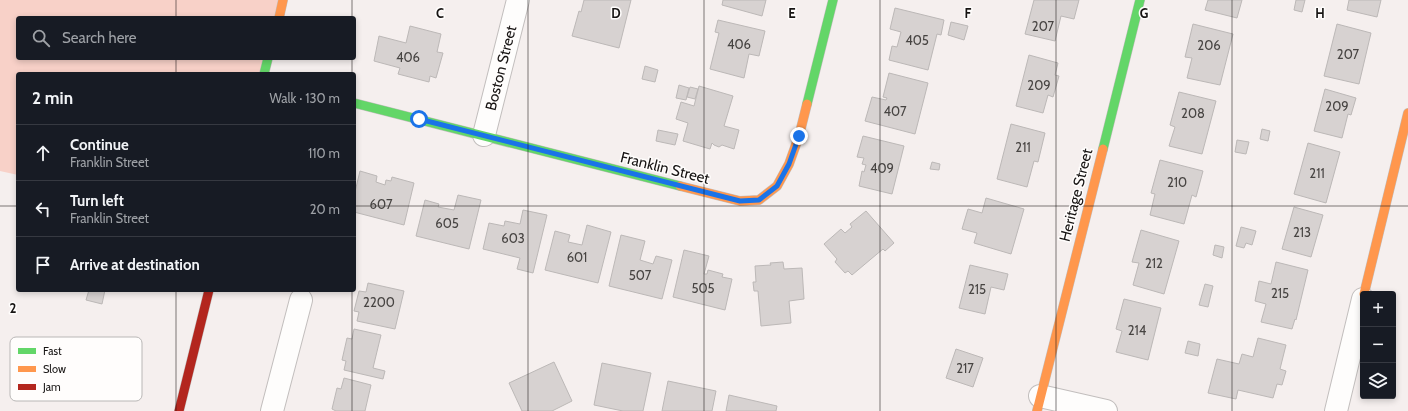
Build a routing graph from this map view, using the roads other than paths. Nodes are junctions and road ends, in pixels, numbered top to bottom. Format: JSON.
{"nodes":[{"id":1,"x":283,"y":0,"type":"edge"},
{"id":2,"x":518,"y":0,"type":"edge"},
{"id":3,"x":833,"y":0,"type":"edge"},
{"id":4,"x":1140,"y":0,"type":"edge"},
{"id":5,"x":279,"y":16,"type":"edge"},
{"id":6,"x":268,"y":60,"type":"edge"},
{"id":7,"x":264,"y":72,"type":"edge"},
{"id":8,"x":356,"y":103,"type":"edge"},
{"id":9,"x":1408,"y":113,"type":"edge"},
{"id":10,"x":484,"y":135,"type":"junction"},
{"id":11,"x":1365,"y":291,"type":"edge"},
{"id":12,"x":209,"y":292,"type":"edge"},
{"id":13,"x":300,"y":300,"type":"dead end"},
{"id":14,"x":1360,"y":311,"type":"edge"},
{"id":15,"x":1039,"y":404,"type":"edge"},
{"id":16,"x":179,"y":411,"type":"edge"},
{"id":17,"x":272,"y":411,"type":"edge"},
{"id":18,"x":1106,"y":411,"type":"edge"},
{"id":19,"x":1336,"y":411,"type":"edge"}],
"edges":[{"from":1,"to":5,"type":"street"},
{"from":2,"to":10,"type":"street","name":"Boston Street"},
{"from":3,"to":10,"type":"street","name":"Franklin Street"},
{"from":4,"to":15,"type":"street","name":"Heritage Street"},
{"from":6,"to":7,"type":"street"},
{"from":8,"to":10,"type":"street","name":"Franklin Street"},
{"from":9,"to":11,"type":"street"},
{"from":12,"to":16,"type":"street"},
{"from":13,"to":17,"type":"street"},
{"from":14,"to":19,"type":"street"},
{"from":15,"to":18,"type":"street"}]}
